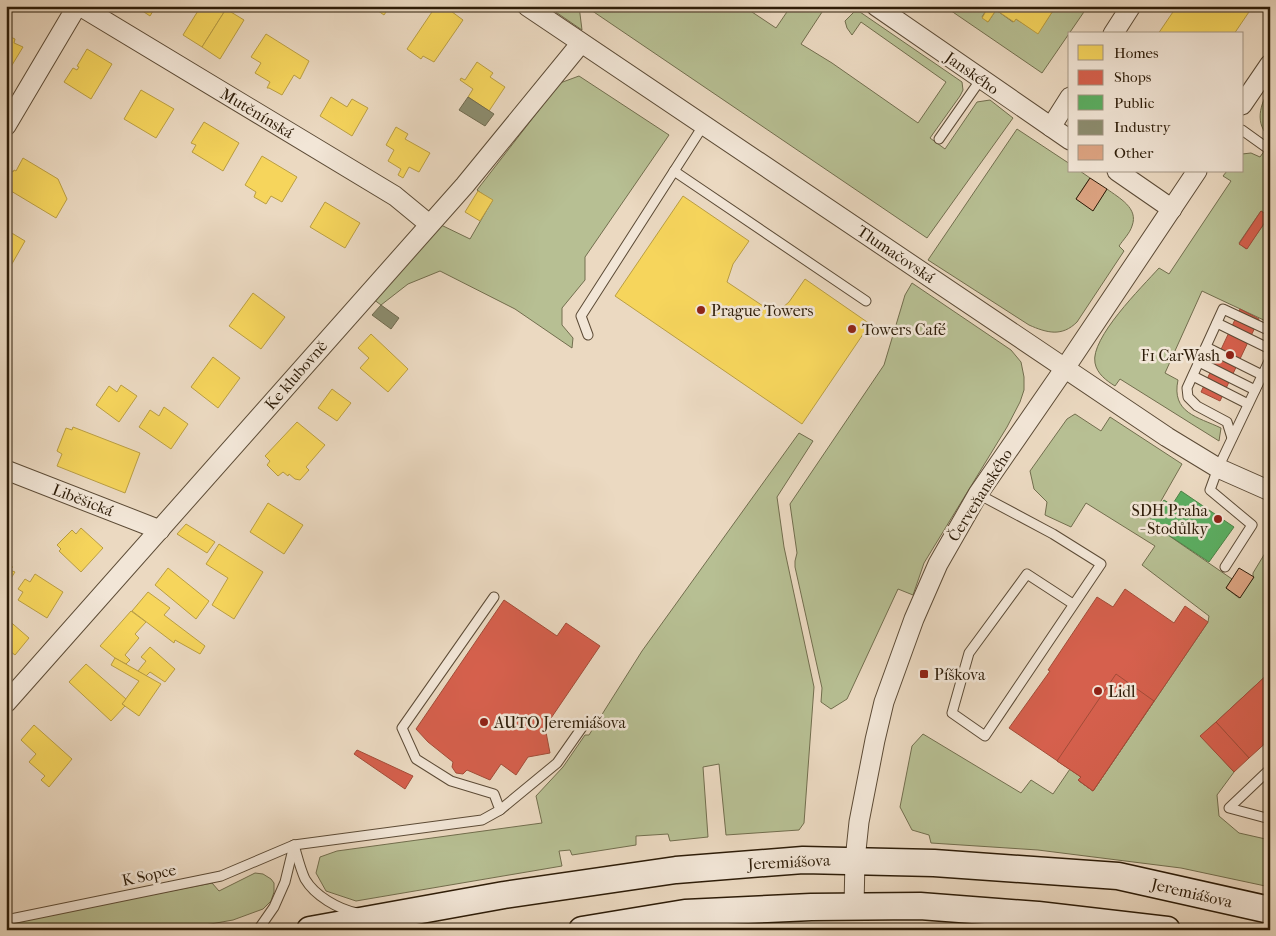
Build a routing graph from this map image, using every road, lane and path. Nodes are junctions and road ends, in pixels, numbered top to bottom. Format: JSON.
{"nodes":[{"id":1,"x":79,"y":6,"type":"edge"},
{"id":2,"x":527,"y":6,"type":"edge"},
{"id":3,"x":876,"y":6,"type":"edge"},
{"id":4,"x":1131,"y":6,"type":"edge"},
{"id":5,"x":1114,"y":32,"type":"edge"},
{"id":6,"x":582,"y":43,"type":"junction"},
{"id":7,"x":1270,"y":64,"type":"edge"},
{"id":8,"x":981,"y":80,"type":"junction"},
{"id":9,"x":1068,"y":100,"type":"edge"},
{"id":10,"x":1244,"y":102,"type":"edge"},
{"id":11,"x":6,"y":126,"type":"edge"},
{"id":12,"x":703,"y":126,"type":"junction"},
{"id":13,"x":1051,"y":127,"type":"junction"},
{"id":14,"x":1244,"y":131,"type":"edge"},
{"id":15,"x":939,"y":139,"type":"dead end"},
{"id":16,"x":1068,"y":139,"type":"edge"},
{"id":17,"x":1270,"y":150,"type":"edge"},
{"id":18,"x":674,"y":170,"type":"junction"},
{"id":19,"x":1118,"y":172,"type":"edge"},
{"id":20,"x":1197,"y":172,"type":"edge"},
{"id":21,"x":1172,"y":209,"type":"junction"},
{"id":22,"x":429,"y":224,"type":"junction"},
{"id":23,"x":866,"y":301,"type":"dead end"},
{"id":24,"x":1217,"y":323,"type":"junction"},
{"id":25,"x":1270,"y":331,"type":"edge"},
{"id":26,"x":588,"y":335,"type":"dead end"},
{"id":27,"x":1206,"y":347,"type":"junction"},
{"id":28,"x":1270,"y":349,"type":"edge"},
{"id":29,"x":1270,"y":359,"type":"edge"},
{"id":30,"x":1199,"y":362,"type":"junction"},
{"id":31,"x":1065,"y":368,"type":"junction"},
{"id":32,"x":1262,"y":375,"type":"junction"},
{"id":33,"x":1192,"y":376,"type":"junction"},
{"id":34,"x":1255,"y":390,"type":"junction"},
{"id":35,"x":1248,"y":404,"type":"junction"},
{"id":36,"x":1232,"y":439,"type":"junction"},
{"id":37,"x":1218,"y":468,"type":"junction"},
{"id":38,"x":6,"y":470,"type":"edge"},
{"id":39,"x":1270,"y":491,"type":"edge"},
{"id":40,"x":978,"y":494,"type":"junction"},
{"id":41,"x":160,"y":530,"type":"junction"},
{"id":42,"x":1225,"y":567,"type":"dead end"},
{"id":43,"x":494,"y":598,"type":"dead end"},
{"id":44,"x":1073,"y":604,"type":"junction"},
{"id":45,"x":6,"y":703,"type":"edge"},
{"id":46,"x":583,"y":726,"type":"dead end"},
{"id":47,"x":1270,"y":770,"type":"edge"},
{"id":48,"x":500,"y":810,"type":"junction"},
{"id":49,"x":1270,"y":819,"type":"edge"},
{"id":50,"x":294,"y":845,"type":"junction"},
{"id":51,"x":854,"y":860,"type":"junction"},
{"id":52,"x":854,"y":906,"type":"junction"},
{"id":53,"x":1270,"y":910,"type":"edge"},
{"id":54,"x":380,"y":917,"type":"junction"},
{"id":55,"x":6,"y":920,"type":"edge"},
{"id":56,"x":258,"y":930,"type":"edge"},
{"id":57,"x":310,"y":930,"type":"edge"},
{"id":58,"x":582,"y":930,"type":"edge"},
{"id":59,"x":1167,"y":930,"type":"edge"}],
"edges":[{"from":1,"to":11,"type":"street"},
{"from":1,"to":22,"type":"street","name":"Mutěnínská"},
{"from":2,"to":6,"type":"street","name":"Tlumačovská"},
{"from":3,"to":8,"type":"street","name":"Janského"},
{"from":4,"to":5,"type":"street"},
{"from":6,"to":12,"type":"street","name":"Tlumačovská"},
{"from":6,"to":22,"type":"street","name":"Ke klubovně"},
{"from":7,"to":10,"type":"street"},
{"from":8,"to":13,"type":"street","name":"Janského"},
{"from":8,"to":15,"type":"lane"},
{"from":9,"to":13,"type":"street"},
{"from":12,"to":18,"type":"lane"},
{"from":12,"to":31,"type":"street","name":"Tlumačovská"},
{"from":13,"to":16,"type":"street","name":"Janského"},
{"from":14,"to":17,"type":"lane"},
{"from":18,"to":23,"type":"lane"},
{"from":18,"to":26,"type":"lane"},
{"from":19,"to":21,"type":"street"},
{"from":20,"to":21,"type":"street","name":"Červeňanského"},
{"from":21,"to":31,"type":"street","name":"Červeňanského"},
{"from":22,"to":41,"type":"street","name":"Ke klubovně"},
{"from":24,"to":25,"type":"lane"},
{"from":24,"to":27,"type":"lane"},
{"from":24,"to":28,"type":"lane"},
{"from":27,"to":30,"type":"lane"},
{"from":27,"to":32,"type":"lane"},
{"from":29,"to":32,"type":"lane"},
{"from":30,"to":33,"type":"lane"},
{"from":30,"to":34,"type":"lane"},
{"from":31,"to":37,"type":"street","name":"Tlumačovská"},
{"from":31,"to":40,"type":"street","name":"Červeňanského"},
{"from":32,"to":34,"type":"lane"},
{"from":33,"to":35,"type":"lane"},
{"from":33,"to":36,"type":"lane"},
{"from":34,"to":35,"type":"lane"},
{"from":35,"to":36,"type":"lane"},
{"from":36,"to":37,"type":"lane"},
{"from":37,"to":39,"type":"street","name":"Tlumačovská"},
{"from":37,"to":42,"type":"lane"},
{"from":38,"to":41,"type":"street","name":"Liběšická"},
{"from":40,"to":44,"type":"lane"},
{"from":40,"to":51,"type":"street","name":"Červeňanského"},
{"from":41,"to":45,"type":"street","name":"Ke klubovně"},
{"from":43,"to":48,"type":"lane"},
{"from":44,"to":44,"type":"lane"},
{"from":46,"to":48,"type":"lane","name":"K Sopce"},
{"from":47,"to":49,"type":"lane"},
{"from":48,"to":50,"type":"lane","name":"K Sopce"},
{"from":50,"to":54,"type":"lane"},
{"from":50,"to":55,"type":"lane","name":"K Sopce"},
{"from":50,"to":56,"type":"lane"},
{"from":51,"to":52,"type":"street"},
{"from":51,"to":53,"type":"main road","name":"Jeremiášova"},
{"from":51,"to":54,"type":"main road","name":"Jeremiášova"},
{"from":52,"to":58,"type":"main road"},
{"from":52,"to":59,"type":"main road"},
{"from":54,"to":57,"type":"main road","name":"Jeremiášova"}]}
